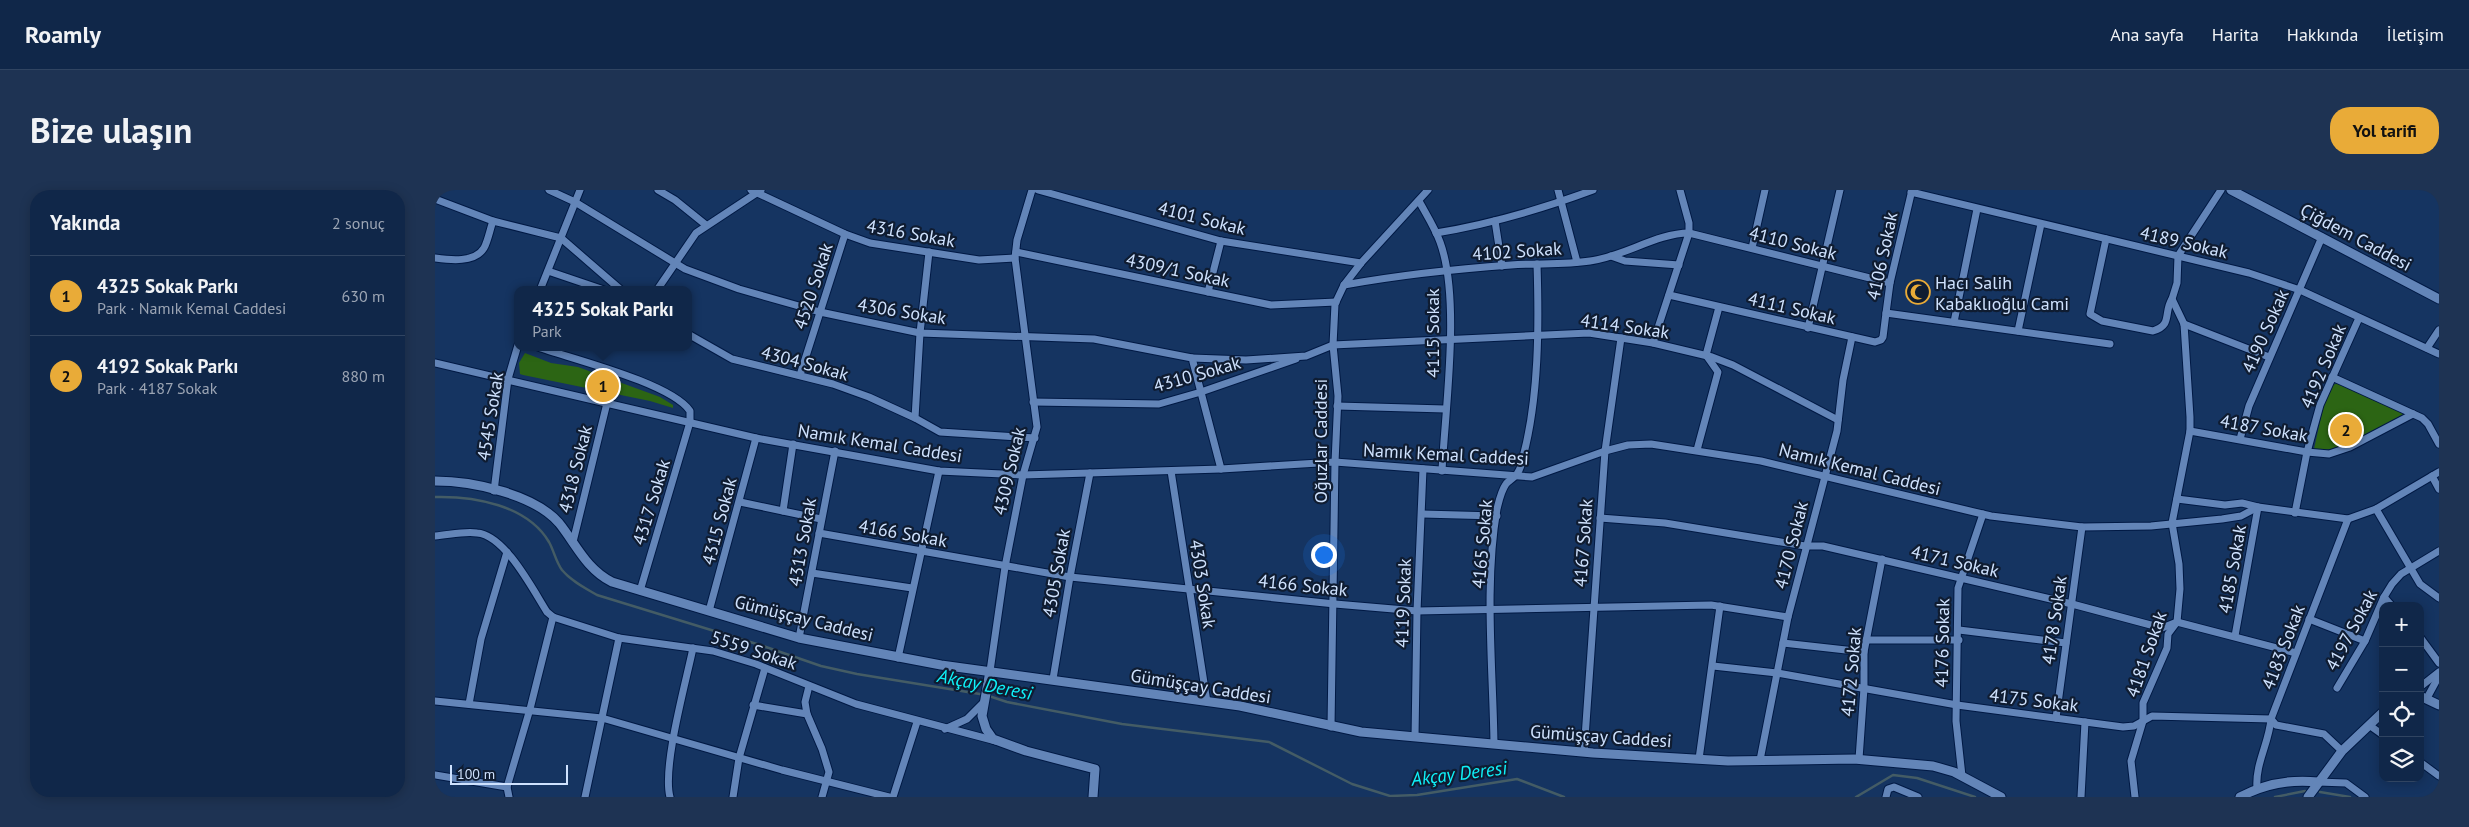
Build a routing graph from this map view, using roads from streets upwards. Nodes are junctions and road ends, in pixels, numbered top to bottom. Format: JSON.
{"nodes":[{"id":1,"x":549,"y":190,"type":"edge"},
{"id":2,"x":580,"y":190,"type":"edge"},
{"id":3,"x":658,"y":190,"type":"edge"},
{"id":4,"x":1032,"y":190,"type":"edge"},
{"id":5,"x":1038,"y":190,"type":"edge"},
{"id":6,"x":1428,"y":190,"type":"edge"},
{"id":7,"x":1558,"y":190,"type":"edge"},
{"id":8,"x":1593,"y":190,"type":"edge"},
{"id":9,"x":1680,"y":190,"type":"edge"},
{"id":10,"x":1765,"y":190,"type":"edge"},
{"id":11,"x":1840,"y":190,"type":"edge"},
{"id":12,"x":2221,"y":190,"type":"edge"},
{"id":13,"x":2231,"y":190,"type":"edge"},
{"id":14,"x":756,"y":191,"type":"edge"},
{"id":15,"x":1912,"y":191,"type":"edge"},
{"id":16,"x":435,"y":198,"type":"edge"},
{"id":17,"x":1419,"y":201,"type":"junction"},
{"id":18,"x":575,"y":202,"type":"junction"},
{"id":19,"x":1561,"y":202,"type":"junction"},
{"id":20,"x":1977,"y":209,"type":"junction"},
{"id":21,"x":493,"y":221,"type":"junction"},
{"id":22,"x":1495,"y":221,"type":"junction"},
{"id":23,"x":2041,"y":224,"type":"junction"},
{"id":24,"x":706,"y":226,"type":"junction"},
{"id":25,"x":1436,"y":233,"type":"junction"},
{"id":26,"x":1689,"y":233,"type":"junction"},
{"id":27,"x":845,"y":234,"type":"junction"},
{"id":28,"x":2323,"y":237,"type":"junction"},
{"id":29,"x":561,"y":238,"type":"junction"},
{"id":30,"x":2106,"y":239,"type":"junction"},
{"id":31,"x":1221,"y":241,"type":"junction"},
{"id":32,"x":1752,"y":248,"type":"junction"},
{"id":33,"x":929,"y":252,"type":"junction"},
{"id":34,"x":1016,"y":255,"type":"junction"},
{"id":35,"x":1611,"y":256,"type":"junction"},
{"id":36,"x":2178,"y":256,"type":"junction"},
{"id":37,"x":435,"y":258,"type":"edge"},
{"id":38,"x":1577,"y":262,"type":"junction"},
{"id":39,"x":1361,"y":263,"type":"junction"},
{"id":40,"x":674,"y":264,"type":"junction"},
{"id":41,"x":1537,"y":264,"type":"junction"},
{"id":42,"x":1679,"y":265,"type":"junction"},
{"id":43,"x":1502,"y":266,"type":"junction"},
{"id":44,"x":1821,"y":266,"type":"junction"},
{"id":45,"x":548,"y":271,"type":"junction"},
{"id":46,"x":1447,"y":271,"type":"junction"},
{"id":47,"x":1889,"y":283,"type":"junction"},
{"id":48,"x":1344,"y":284,"type":"junction"},
{"id":49,"x":542,"y":286,"type":"edge"},
{"id":50,"x":592,"y":286,"type":"edge"},
{"id":51,"x":616,"y":286,"type":"edge"},
{"id":52,"x":660,"y":286,"type":"edge"},
{"id":53,"x":2300,"y":290,"type":"junction"},
{"id":54,"x":1208,"y":292,"type":"junction"},
{"id":55,"x":1669,"y":295,"type":"junction"},
{"id":56,"x":2172,"y":299,"type":"junction"},
{"id":57,"x":2439,"y":299,"type":"edge"},
{"id":58,"x":1336,"y":302,"type":"junction"},
{"id":59,"x":1719,"y":306,"type":"junction"},
{"id":60,"x":820,"y":312,"type":"junction"},
{"id":61,"x":1886,"y":313,"type":"junction"},
{"id":62,"x":2359,"y":318,"type":"junction"},
{"id":63,"x":1954,"y":322,"type":"junction"},
{"id":64,"x":2184,"y":324,"type":"junction"},
{"id":65,"x":1808,"y":328,"type":"junction"},
{"id":66,"x":2439,"y":330,"type":"edge"},
{"id":67,"x":2018,"y":331,"type":"junction"},
{"id":68,"x":920,"y":333,"type":"junction"},
{"id":69,"x":1024,"y":335,"type":"junction"},
{"id":70,"x":1539,"y":335,"type":"junction"},
{"id":71,"x":692,"y":336,"type":"edge"},
{"id":72,"x":1853,"y":337,"type":"junction"},
{"id":73,"x":1449,"y":338,"type":"junction"},
{"id":74,"x":1621,"y":338,"type":"junction"},
{"id":75,"x":1653,"y":343,"type":"junction"},
{"id":76,"x":2110,"y":344,"type":"dead end"},
{"id":77,"x":1333,"y":345,"type":"junction"},
{"id":78,"x":2427,"y":348,"type":"junction"},
{"id":79,"x":516,"y":351,"type":"edge"},
{"id":80,"x":550,"y":351,"type":"edge"},
{"id":81,"x":2439,"y":354,"type":"edge"},
{"id":82,"x":1707,"y":355,"type":"junction"},
{"id":83,"x":1306,"y":356,"type":"junction"},
{"id":84,"x":2269,"y":357,"type":"junction"},
{"id":85,"x":1192,"y":358,"type":"junction"},
{"id":86,"x":435,"y":363,"type":"edge"},
{"id":87,"x":800,"y":375,"type":"junction"},
{"id":88,"x":2332,"y":377,"type":"junction"},
{"id":89,"x":508,"y":379,"type":"junction"},
{"id":90,"x":1201,"y":392,"type":"junction"},
{"id":91,"x":1033,"y":402,"type":"junction"},
{"id":92,"x":607,"y":403,"type":"junction"},
{"id":93,"x":1337,"y":406,"type":"junction"},
{"id":94,"x":1445,"y":409,"type":"junction"},
{"id":95,"x":2413,"y":414,"type":"junction"},
{"id":96,"x":915,"y":418,"type":"junction"},
{"id":97,"x":1838,"y":420,"type":"junction"},
{"id":98,"x":690,"y":422,"type":"junction"},
{"id":99,"x":2190,"y":431,"type":"junction"},
{"id":100,"x":756,"y":438,"type":"junction"},
{"id":101,"x":1035,"y":438,"type":"junction"},
{"id":102,"x":2240,"y":439,"type":"junction"},
{"id":103,"x":793,"y":444,"type":"junction"},
{"id":104,"x":2439,"y":444,"type":"edge"},
{"id":105,"x":1697,"y":450,"type":"junction"},
{"id":106,"x":835,"y":451,"type":"junction"},
{"id":107,"x":1605,"y":451,"type":"junction"},
{"id":108,"x":2307,"y":452,"type":"junction"},
{"id":109,"x":1335,"y":462,"type":"junction"},
{"id":110,"x":1221,"y":469,"type":"junction"},
{"id":111,"x":1423,"y":469,"type":"junction"},
{"id":112,"x":939,"y":471,"type":"junction"},
{"id":113,"x":1171,"y":471,"type":"junction"},
{"id":114,"x":1442,"y":471,"type":"junction"},
{"id":115,"x":2439,"y":472,"type":"edge"},
{"id":116,"x":1090,"y":473,"type":"junction"},
{"id":117,"x":1023,"y":475,"type":"junction"},
{"id":118,"x":1516,"y":476,"type":"junction"},
{"id":119,"x":2432,"y":476,"type":"junction"},
{"id":120,"x":1825,"y":477,"type":"junction"},
{"id":121,"x":435,"y":481,"type":"edge"},
{"id":122,"x":2439,"y":489,"type":"edge"},
{"id":123,"x":494,"y":491,"type":"junction"},
{"id":124,"x":2177,"y":498,"type":"junction"},
{"id":125,"x":740,"y":502,"type":"junction"},
{"id":126,"x":2257,"y":507,"type":"junction"},
{"id":127,"x":2376,"y":509,"type":"junction"},
{"id":128,"x":783,"y":511,"type":"junction"},
{"id":129,"x":1422,"y":514,"type":"junction"},
{"id":130,"x":1983,"y":514,"type":"junction"},
{"id":131,"x":2295,"y":514,"type":"junction"},
{"id":132,"x":1497,"y":516,"type":"junction"},
{"id":133,"x":1600,"y":518,"type":"junction"},
{"id":134,"x":821,"y":519,"type":"junction"},
{"id":135,"x":2348,"y":519,"type":"junction"},
{"id":136,"x":2172,"y":523,"type":"junction"},
{"id":137,"x":2082,"y":527,"type":"junction"},
{"id":138,"x":819,"y":532,"type":"junction"},
{"id":139,"x":435,"y":536,"type":"edge"},
{"id":140,"x":573,"y":542,"type":"junction"},
{"id":141,"x":1805,"y":546,"type":"junction"},
{"id":142,"x":920,"y":551,"type":"junction"},
{"id":143,"x":2439,"y":551,"type":"edge"},
{"id":144,"x":507,"y":552,"type":"junction"},
{"id":145,"x":1882,"y":559,"type":"junction"},
{"id":146,"x":1005,"y":567,"type":"junction"},
{"id":147,"x":2409,"y":568,"type":"junction"},
{"id":148,"x":812,"y":573,"type":"junction"},
{"id":149,"x":1070,"y":577,"type":"junction"},
{"id":150,"x":1962,"y":578,"type":"junction"},
{"id":151,"x":912,"y":588,"type":"junction"},
{"id":152,"x":1189,"y":589,"type":"junction"},
{"id":153,"x":640,"y":591,"type":"junction"},
{"id":154,"x":2384,"y":597,"type":"junction"},
{"id":155,"x":2439,"y":598,"type":"edge"},
{"id":156,"x":2388,"y":602,"type":"edge"},
{"id":157,"x":1335,"y":604,"type":"junction"},
{"id":158,"x":2072,"y":604,"type":"junction"},
{"id":159,"x":1593,"y":606,"type":"junction"},
{"id":160,"x":1720,"y":606,"type":"junction"},
{"id":161,"x":1491,"y":610,"type":"junction"},
{"id":162,"x":709,"y":611,"type":"junction"},
{"id":163,"x":1417,"y":611,"type":"junction"},
{"id":164,"x":553,"y":617,"type":"junction"},
{"id":165,"x":1788,"y":617,"type":"junction"},
{"id":166,"x":2309,"y":619,"type":"junction"},
{"id":167,"x":2177,"y":622,"type":"junction"},
{"id":168,"x":1959,"y":630,"type":"junction"},
{"id":169,"x":2235,"y":636,"type":"junction"},
{"id":170,"x":619,"y":638,"type":"junction"},
{"id":171,"x":799,"y":638,"type":"junction"},
{"id":172,"x":1866,"y":640,"type":"junction"},
{"id":173,"x":1959,"y":640,"type":"junction"},
{"id":174,"x":2365,"y":641,"type":"junction"},
{"id":175,"x":2424,"y":642,"type":"edge"},
{"id":176,"x":2066,"y":643,"type":"junction"},
{"id":177,"x":1783,"y":644,"type":"junction"},
{"id":178,"x":693,"y":648,"type":"junction"},
{"id":179,"x":1863,"y":652,"type":"junction"},
{"id":180,"x":2296,"y":653,"type":"junction"},
{"id":181,"x":898,"y":658,"type":"junction"},
{"id":182,"x":2439,"y":663,"type":"edge"},
{"id":183,"x":1713,"y":666,"type":"junction"},
{"id":184,"x":765,"y":668,"type":"junction"},
{"id":185,"x":990,"y":671,"type":"junction"},
{"id":186,"x":2439,"y":672,"type":"edge"},
{"id":187,"x":1777,"y":674,"type":"junction"},
{"id":188,"x":2439,"y":676,"type":"edge"},
{"id":189,"x":1053,"y":679,"type":"junction"},
{"id":190,"x":2424,"y":684,"type":"edge"},
{"id":191,"x":809,"y":686,"type":"junction"},
{"id":192,"x":1864,"y":688,"type":"junction"},
{"id":193,"x":2337,"y":688,"type":"dead end"},
{"id":194,"x":2424,"y":697,"type":"edge"},
{"id":195,"x":984,"y":700,"type":"junction"},
{"id":196,"x":435,"y":701,"type":"edge"},
{"id":197,"x":1207,"y":702,"type":"junction"},
{"id":198,"x":469,"y":704,"type":"junction"},
{"id":199,"x":753,"y":705,"type":"junction"},
{"id":200,"x":1957,"y":705,"type":"junction"},
{"id":201,"x":2439,"y":705,"type":"edge"},
{"id":202,"x":530,"y":710,"type":"junction"},
{"id":203,"x":807,"y":714,"type":"junction"},
{"id":204,"x":2379,"y":716,"type":"edge"},
{"id":205,"x":602,"y":718,"type":"junction"},
{"id":206,"x":2056,"y":718,"type":"junction"},
{"id":207,"x":2271,"y":719,"type":"junction"},
{"id":208,"x":2143,"y":721,"type":"junction"},
{"id":209,"x":917,"y":722,"type":"junction"},
{"id":210,"x":2085,"y":722,"type":"junction"},
{"id":211,"x":2369,"y":725,"type":"junction"},
{"id":212,"x":1331,"y":727,"type":"junction"},
{"id":213,"x":945,"y":729,"type":"junction"},
{"id":214,"x":2379,"y":732,"type":"edge"},
{"id":215,"x":1415,"y":737,"type":"junction"},
{"id":216,"x":674,"y":739,"type":"junction"},
{"id":217,"x":996,"y":741,"type":"junction"},
{"id":218,"x":1494,"y":744,"type":"junction"},
{"id":219,"x":2342,"y":751,"type":"junction"},
{"id":220,"x":1584,"y":752,"type":"junction"},
{"id":221,"x":739,"y":758,"type":"junction"},
{"id":222,"x":1699,"y":759,"type":"junction"},
{"id":223,"x":1859,"y":759,"type":"junction"},
{"id":224,"x":1760,"y":760,"type":"junction"},
{"id":225,"x":2424,"y":765,"type":"edge"},
{"id":226,"x":435,"y":774,"type":"edge"},
{"id":227,"x":1962,"y":776,"type":"junction"},
{"id":228,"x":2439,"y":776,"type":"edge"},
{"id":229,"x":828,"y":782,"type":"junction"},
{"id":230,"x":2318,"y":782,"type":"junction"},
{"id":231,"x":667,"y":786,"type":"junction"},
{"id":232,"x":507,"y":787,"type":"junction"},
{"id":233,"x":2257,"y":788,"type":"junction"},
{"id":234,"x":509,"y":797,"type":"edge"},
{"id":235,"x":585,"y":797,"type":"edge"},
{"id":236,"x":663,"y":797,"type":"edge"},
{"id":237,"x":670,"y":797,"type":"edge"},
{"id":238,"x":733,"y":797,"type":"edge"},
{"id":239,"x":822,"y":797,"type":"edge"},
{"id":240,"x":889,"y":797,"type":"edge"},
{"id":241,"x":893,"y":797,"type":"edge"},
{"id":242,"x":1093,"y":797,"type":"edge"},
{"id":243,"x":1886,"y":797,"type":"edge"},
{"id":244,"x":1918,"y":797,"type":"edge"},
{"id":245,"x":2001,"y":797,"type":"edge"},
{"id":246,"x":2081,"y":797,"type":"edge"},
{"id":247,"x":2135,"y":797,"type":"edge"},
{"id":248,"x":2240,"y":797,"type":"edge"},
{"id":249,"x":2308,"y":797,"type":"edge"},
{"id":250,"x":2365,"y":797,"type":"edge"}],
"edges":[{"from":1,"to":18,"type":"street","name":"4306 Sokak"},
{"from":2,"to":18,"type":"street"},
{"from":3,"to":24,"type":"street"},
{"from":4,"to":34,"type":"street","name":"4309 Sokak"},
{"from":5,"to":31,"type":"street","name":"4101 Sokak"},
{"from":6,"to":17,"type":"street","name":"Oğuzlar Caddesi"},
{"from":7,"to":19,"type":"street"},
{"from":8,"to":19,"type":"street"},
{"from":9,"to":26,"type":"street"},
{"from":10,"to":32,"type":"street"},
{"from":11,"to":44,"type":"street"},
{"from":12,"to":36,"type":"street"},
{"from":13,"to":28,"type":"street","name":"Çiğdem Caddesi"},
{"from":14,"to":24,"type":"street"},
{"from":14,"to":27,"type":"street","name":"4316 Sokak"},
{"from":15,"to":20,"type":"street","name":"4189 Sokak"},
{"from":15,"to":47,"type":"street","name":"4106 Sokak"},
{"from":16,"to":21,"type":"street"},
{"from":17,"to":25,"type":"street","name":"4115 Sokak"},
{"from":17,"to":39,"type":"street","name":"Oğuzlar Caddesi"},
{"from":18,"to":29,"type":"street"},
{"from":18,"to":40,"type":"street","name":"4306 Sokak"},
{"from":19,"to":22,"type":"street"},
{"from":19,"to":38,"type":"street"},
{"from":20,"to":23,"type":"street","name":"4189 Sokak"},
{"from":20,"to":63,"type":"street"},
{"from":21,"to":29,"type":"street"},
{"from":21,"to":37,"type":"street"},
{"from":22,"to":25,"type":"street"},
{"from":22,"to":43,"type":"street"},
{"from":23,"to":30,"type":"street","name":"4189 Sokak"},
{"from":23,"to":67,"type":"street"},
{"from":24,"to":40,"type":"street"},
{"from":25,"to":46,"type":"street","name":"4115 Sokak"},
{"from":26,"to":32,"type":"street","name":"4110 Sokak"},
{"from":26,"to":35,"type":"street","name":"4102 Sokak"},
{"from":26,"to":42,"type":"street"},
{"from":27,"to":33,"type":"street","name":"4316 Sokak"},
{"from":27,"to":60,"type":"street","name":"4520 Sokak"},
{"from":28,"to":53,"type":"street","name":"4190 Sokak"},
{"from":28,"to":57,"type":"street","name":"Çiğdem Caddesi"},
{"from":29,"to":45,"type":"street"},
{"from":29,"to":51,"type":"street"},
{"from":30,"to":36,"type":"street","name":"4189 Sokak"},
{"from":30,"to":56,"type":"street"},
{"from":31,"to":39,"type":"street","name":"4101 Sokak"},
{"from":31,"to":54,"type":"street"},
{"from":32,"to":44,"type":"street","name":"4110 Sokak"},
{"from":33,"to":34,"type":"street","name":"4316 Sokak"},
{"from":33,"to":68,"type":"street"},
{"from":34,"to":54,"type":"street","name":"4309/1 Sokak"},
{"from":34,"to":69,"type":"street","name":"4309 Sokak"},
{"from":35,"to":38,"type":"street","name":"4102 Sokak"},
{"from":35,"to":42,"type":"street"},
{"from":36,"to":53,"type":"street","name":"4189 Sokak"},
{"from":36,"to":56,"type":"street"},
{"from":38,"to":41,"type":"street","name":"4102 Sokak"},
{"from":39,"to":48,"type":"street","name":"Oğuzlar Caddesi"},
{"from":40,"to":52,"type":"street"},
{"from":40,"to":60,"type":"street","name":"4306 Sokak"},
{"from":41,"to":43,"type":"street","name":"4102 Sokak"},
{"from":41,"to":70,"type":"street","name":"4165 Sokak"},
{"from":42,"to":55,"type":"street"},
{"from":43,"to":46,"type":"street","name":"4102 Sokak"},
{"from":44,"to":47,"type":"street","name":"4110 Sokak"},
{"from":44,"to":65,"type":"street"},
{"from":45,"to":49,"type":"street"},
{"from":45,"to":50,"type":"street"},
{"from":46,"to":48,"type":"street","name":"4102 Sokak"},
{"from":46,"to":73,"type":"street","name":"4115 Sokak"},
{"from":47,"to":61,"type":"street","name":"4106 Sokak"},
{"from":48,"to":58,"type":"street","name":"Oğuzlar Caddesi"},
{"from":53,"to":62,"type":"street","name":"4189 Sokak"},
{"from":53,"to":84,"type":"street","name":"4190 Sokak"},
{"from":54,"to":58,"type":"street","name":"4309/1 Sokak"},
{"from":55,"to":59,"type":"street","name":"4111 Sokak"},
{"from":55,"to":75,"type":"street"},
{"from":56,"to":64,"type":"street"},
{"from":58,"to":77,"type":"street","name":"Oğuzlar Caddesi"},
{"from":59,"to":65,"type":"street","name":"4111 Sokak"},
{"from":59,"to":82,"type":"street"},
{"from":60,"to":68,"type":"street","name":"4306 Sokak"},
{"from":60,"to":87,"type":"street","name":"4520 Sokak"},
{"from":61,"to":63,"type":"street","name":"4106 Sokak"},
{"from":61,"to":72,"type":"street","name":"4111 Sokak"},
{"from":62,"to":78,"type":"street","name":"4189 Sokak"},
{"from":62,"to":88,"type":"street","name":"4192 Sokak"},
{"from":63,"to":67,"type":"street","name":"4106 Sokak"},
{"from":64,"to":84,"type":"street"},
{"from":64,"to":99,"type":"street","name":"4181 Sokak"},
{"from":65,"to":72,"type":"street","name":"4111 Sokak"},
{"from":66,"to":78,"type":"street"},
{"from":67,"to":76,"type":"street","name":"4106 Sokak"},
{"from":68,"to":69,"type":"street","name":"4306 Sokak"},
{"from":68,"to":96,"type":"street"},
{"from":69,"to":85,"type":"street","name":"4306 Sokak"},
{"from":69,"to":91,"type":"street","name":"4309 Sokak"},
{"from":70,"to":73,"type":"street","name":"4114 Sokak"},
{"from":70,"to":74,"type":"street","name":"4114 Sokak"},
{"from":70,"to":118,"type":"street","name":"4165 Sokak"},
{"from":71,"to":87,"type":"street","name":"4304 Sokak"},
{"from":72,"to":97,"type":"street","name":"4170 Sokak"},
{"from":73,"to":77,"type":"street","name":"4114 Sokak"},
{"from":73,"to":94,"type":"street","name":"4115 Sokak"},
{"from":74,"to":75,"type":"street","name":"4114 Sokak"},
{"from":74,"to":107,"type":"street","name":"4167 Sokak"},
{"from":75,"to":82,"type":"street","name":"4114 Sokak"},
{"from":77,"to":83,"type":"street","name":"4310 Sokak"},
{"from":77,"to":93,"type":"street","name":"Oğuzlar Caddesi"},
{"from":78,"to":81,"type":"street","name":"4189 Sokak"},
{"from":79,"to":89,"type":"street","name":"4545 Sokak"},
{"from":80,"to":98,"type":"street"},
{"from":82,"to":97,"type":"street","name":"4114 Sokak"},
{"from":82,"to":105,"type":"street"},
{"from":83,"to":85,"type":"street","name":"4310 Sokak"},
{"from":83,"to":90,"type":"street","name":"4310 Sokak"},
{"from":84,"to":102,"type":"street","name":"4190 Sokak"},
{"from":85,"to":90,"type":"street"},
{"from":86,"to":89,"type":"street","name":"Namık Kemal Caddesi"},
{"from":87,"to":96,"type":"street","name":"4304 Sokak"},
{"from":88,"to":95,"type":"street"},
{"from":88,"to":108,"type":"street","name":"4192 Sokak"},
{"from":89,"to":92,"type":"street","name":"Namık Kemal Caddesi"},
{"from":89,"to":123,"type":"street","name":"4545 Sokak"},
{"from":90,"to":91,"type":"street","name":"4310 Sokak"},
{"from":90,"to":110,"type":"street"},
{"from":91,"to":101,"type":"street","name":"4309 Sokak"},
{"from":92,"to":98,"type":"street","name":"Namık Kemal Caddesi"},
{"from":92,"to":140,"type":"street","name":"4318 Sokak"},
{"from":93,"to":94,"type":"street"},
{"from":93,"to":109,"type":"street","name":"Oğuzlar Caddesi"},
{"from":94,"to":114,"type":"street","name":"4115 Sokak"},
{"from":95,"to":104,"type":"street"},
{"from":95,"to":108,"type":"street","name":"4187 Sokak"},
{"from":96,"to":101,"type":"street","name":"4304 Sokak"},
{"from":97,"to":120,"type":"street","name":"4170 Sokak"},
{"from":98,"to":100,"type":"street","name":"Namık Kemal Caddesi"},
{"from":98,"to":153,"type":"street","name":"4317 Sokak"},
{"from":99,"to":102,"type":"street","name":"4187 Sokak"},
{"from":99,"to":124,"type":"street","name":"4181 Sokak"},
{"from":100,"to":103,"type":"street","name":"Namık Kemal Caddesi"},
{"from":100,"to":125,"type":"street","name":"4315 Sokak"},
{"from":101,"to":117,"type":"street","name":"4309 Sokak"},
{"from":102,"to":108,"type":"street","name":"4187 Sokak"},
{"from":103,"to":106,"type":"street","name":"Namık Kemal Caddesi"},
{"from":103,"to":128,"type":"street"},
{"from":105,"to":107,"type":"street","name":"Namık Kemal Caddesi"},
{"from":105,"to":120,"type":"street","name":"Namık Kemal Caddesi"},
{"from":106,"to":112,"type":"street","name":"Namık Kemal Caddesi"},
{"from":106,"to":134,"type":"street","name":"4313 Sokak"},
{"from":107,"to":118,"type":"street","name":"Namık Kemal Caddesi"},
{"from":107,"to":133,"type":"street","name":"4167 Sokak"},
{"from":108,"to":131,"type":"street","name":"4192 Sokak"},
{"from":109,"to":110,"type":"street","name":"Namık Kemal Caddesi"},
{"from":109,"to":111,"type":"street","name":"Namık Kemal Caddesi"},
{"from":109,"to":157,"type":"street","name":"Oğuzlar Caddesi"},
{"from":110,"to":113,"type":"street","name":"Namık Kemal Caddesi"},
{"from":111,"to":114,"type":"street","name":"Namık Kemal Caddesi"},
{"from":111,"to":129,"type":"street","name":"4119 Sokak"},
{"from":112,"to":117,"type":"street","name":"Namık Kemal Caddesi"},
{"from":112,"to":142,"type":"street"},
{"from":113,"to":116,"type":"street","name":"Namık Kemal Caddesi"},
{"from":113,"to":152,"type":"street","name":"4303 Sokak"},
{"from":114,"to":118,"type":"street","name":"Namık Kemal Caddesi"},
{"from":115,"to":119,"type":"street"},
{"from":116,"to":117,"type":"street","name":"Namık Kemal Caddesi"},
{"from":116,"to":149,"type":"street","name":"4305 Sokak"},
{"from":117,"to":146,"type":"street","name":"4309 Sokak"},
{"from":118,"to":132,"type":"street","name":"4165 Sokak"},
{"from":119,"to":122,"type":"street"},
{"from":119,"to":127,"type":"street"},
{"from":120,"to":130,"type":"street","name":"Namık Kemal Caddesi"},
{"from":120,"to":141,"type":"street","name":"4170 Sokak"},
{"from":121,"to":123,"type":"street","name":"Gümüşçay Caddesi"},
{"from":123,"to":140,"type":"street","name":"Gümüşçay Caddesi"},
{"from":124,"to":126,"type":"street"},
{"from":124,"to":136,"type":"street","name":"4181 Sokak"},
{"from":125,"to":128,"type":"street"},
{"from":125,"to":162,"type":"street","name":"4315 Sokak"},
{"from":126,"to":131,"type":"street"},
{"from":126,"to":136,"type":"street","name":"Namık Kemal Caddesi"},
{"from":126,"to":169,"type":"street","name":"4185 Sokak"},
{"from":127,"to":135,"type":"street"},
{"from":127,"to":147,"type":"street"},
{"from":128,"to":134,"type":"street"},
{"from":129,"to":132,"type":"street"},
{"from":129,"to":163,"type":"street","name":"4119 Sokak"},
{"from":130,"to":137,"type":"street","name":"Namık Kemal Caddesi"},
{"from":130,"to":150,"type":"street","name":"4176 Sokak"},
{"from":131,"to":135,"type":"street"},
{"from":132,"to":161,"type":"street","name":"4165 Sokak"},
{"from":133,"to":141,"type":"street","name":"4171 Sokak"},
{"from":133,"to":159,"type":"street","name":"4167 Sokak"},
{"from":134,"to":138,"type":"street","name":"4313 Sokak"},
{"from":135,"to":166,"type":"street","name":"4183 Sokak"},
{"from":136,"to":137,"type":"street","name":"Namık Kemal Caddesi"},
{"from":136,"to":167,"type":"street","name":"4181 Sokak"},
{"from":137,"to":158,"type":"street","name":"4178 Sokak"},
{"from":138,"to":142,"type":"street","name":"4166 Sokak"},
{"from":138,"to":148,"type":"street","name":"4313 Sokak"},
{"from":139,"to":144,"type":"street"},
{"from":140,"to":153,"type":"street","name":"Gümüşçay Caddesi"},
{"from":141,"to":145,"type":"street","name":"4171 Sokak"},
{"from":141,"to":165,"type":"street","name":"4170 Sokak"},
{"from":142,"to":146,"type":"street","name":"4166 Sokak"},
{"from":142,"to":151,"type":"street"},
{"from":143,"to":147,"type":"street","name":"4197 Sokak"},
{"from":144,"to":164,"type":"street"},
{"from":144,"to":198,"type":"street"},
{"from":145,"to":150,"type":"street","name":"4171 Sokak"},
{"from":145,"to":172,"type":"street","name":"4172 Sokak"},
{"from":146,"to":149,"type":"street","name":"4166 Sokak"},
{"from":146,"to":185,"type":"street","name":"4309 Sokak"},
{"from":147,"to":154,"type":"street","name":"4197 Sokak"},
{"from":147,"to":155,"type":"street"},
{"from":148,"to":151,"type":"street"},
{"from":148,"to":171,"type":"street","name":"4313 Sokak"},
{"from":149,"to":152,"type":"street","name":"4166 Sokak"},
{"from":149,"to":189,"type":"street","name":"4305 Sokak"},
{"from":150,"to":158,"type":"street","name":"4171 Sokak"},
{"from":150,"to":168,"type":"street","name":"4176 Sokak"},
{"from":151,"to":181,"type":"street"},
{"from":152,"to":157,"type":"street","name":"4166 Sokak"},
{"from":152,"to":197,"type":"street","name":"4303 Sokak"},
{"from":153,"to":162,"type":"street","name":"Gümüşçay Caddesi"},
{"from":154,"to":156,"type":"street"},
{"from":154,"to":174,"type":"street","name":"4197 Sokak"},
{"from":157,"to":163,"type":"street","name":"4166 Sokak"},
{"from":157,"to":212,"type":"street","name":"Oğuzlar Caddesi"},
{"from":158,"to":167,"type":"street","name":"4171 Sokak"},
{"from":158,"to":176,"type":"street","name":"4178 Sokak"},
{"from":159,"to":160,"type":"street","name":"4166 Sokak"},
{"from":159,"to":161,"type":"street","name":"4166 Sokak"},
{"from":159,"to":220,"type":"street","name":"4167 Sokak"},
{"from":160,"to":165,"type":"street","name":"4166 Sokak"},
{"from":160,"to":183,"type":"street"},
{"from":161,"to":163,"type":"street","name":"4166 Sokak"},
{"from":161,"to":218,"type":"street","name":"4165 Sokak"},
{"from":162,"to":171,"type":"street","name":"Gümüşçay Caddesi"},
{"from":163,"to":215,"type":"street","name":"4119 Sokak"},
{"from":164,"to":170,"type":"street","name":"5559 Sokak"},
{"from":164,"to":202,"type":"street"},
{"from":165,"to":177,"type":"street","name":"4170 Sokak"},
{"from":166,"to":174,"type":"street"},
{"from":166,"to":180,"type":"street","name":"4183 Sokak"},
{"from":167,"to":169,"type":"street","name":"4171 Sokak"},
{"from":167,"to":208,"type":"street","name":"4181 Sokak"},
{"from":168,"to":173,"type":"street","name":"4176 Sokak"},
{"from":168,"to":176,"type":"street"},
{"from":169,"to":180,"type":"street","name":"4171 Sokak"},
{"from":170,"to":178,"type":"street","name":"5559 Sokak"},
{"from":170,"to":205,"type":"street"},
{"from":171,"to":181,"type":"street","name":"Gümüşçay Caddesi"},
{"from":172,"to":173,"type":"street"},
{"from":172,"to":179,"type":"street","name":"4172 Sokak"},
{"from":173,"to":200,"type":"street","name":"4176 Sokak"},
{"from":174,"to":193,"type":"street","name":"4197 Sokak"},
{"from":175,"to":182,"type":"street"},
{"from":176,"to":206,"type":"street","name":"4178 Sokak"},
{"from":177,"to":179,"type":"street"},
{"from":177,"to":187,"type":"street","name":"4170 Sokak"},
{"from":178,"to":184,"type":"street","name":"5559 Sokak"},
{"from":178,"to":216,"type":"street"},
{"from":179,"to":192,"type":"street","name":"4172 Sokak"},
{"from":180,"to":207,"type":"street","name":"4183 Sokak"},
{"from":181,"to":185,"type":"street","name":"Gümüşçay Caddesi"},
{"from":183,"to":187,"type":"street","name":"4175 Sokak"},
{"from":183,"to":222,"type":"street"},
{"from":184,"to":191,"type":"street","name":"5559 Sokak"},
{"from":184,"to":199,"type":"street"},
{"from":185,"to":189,"type":"street","name":"Gümüşçay Caddesi"},
{"from":185,"to":195,"type":"street","name":"4309 Sokak"},
{"from":186,"to":190,"type":"street"},
{"from":187,"to":192,"type":"street","name":"4175 Sokak"},
{"from":187,"to":224,"type":"street","name":"4170 Sokak"},
{"from":188,"to":194,"type":"street"},
{"from":189,"to":197,"type":"street","name":"Gümüşçay Caddesi"},
{"from":191,"to":203,"type":"street"},
{"from":191,"to":209,"type":"street","name":"5559 Sokak"},
{"from":192,"to":200,"type":"street","name":"4175 Sokak"},
{"from":192,"to":223,"type":"street","name":"4172 Sokak"},
{"from":194,"to":201,"type":"street"},
{"from":195,"to":213,"type":"street","name":"4309 Sokak"},
{"from":195,"to":217,"type":"street","name":"4309 Sokak"},
{"from":196,"to":198,"type":"street"},
{"from":197,"to":212,"type":"street","name":"Gümüşçay Caddesi"},
{"from":198,"to":202,"type":"street"},
{"from":199,"to":203,"type":"street"},
{"from":199,"to":221,"type":"street"},
{"from":200,"to":206,"type":"street","name":"4175 Sokak"},
{"from":200,"to":227,"type":"street","name":"4176 Sokak"},
{"from":202,"to":205,"type":"street"},
{"from":202,"to":232,"type":"street"},
{"from":203,"to":229,"type":"street"},
{"from":204,"to":211,"type":"street"},
{"from":205,"to":216,"type":"street"},
{"from":205,"to":235,"type":"street"},
{"from":206,"to":210,"type":"street","name":"4175 Sokak"},
{"from":207,"to":208,"type":"street","name":"4175 Sokak"},
{"from":207,"to":219,"type":"street","name":"4175 Sokak"},
{"from":207,"to":233,"type":"street","name":"4183 Sokak"},
{"from":208,"to":210,"type":"street","name":"4175 Sokak"},
{"from":208,"to":247,"type":"street","name":"4181 Sokak"},
{"from":209,"to":213,"type":"street","name":"5559 Sokak"},
{"from":209,"to":241,"type":"street"},
{"from":210,"to":246,"type":"street"},
{"from":211,"to":214,"type":"street"},
{"from":211,"to":219,"type":"street"},
{"from":212,"to":215,"type":"street","name":"Gümüşçay Caddesi"},
{"from":213,"to":217,"type":"street","name":"5559 Sokak"},
{"from":215,"to":218,"type":"street","name":"Gümüşçay Caddesi"},
{"from":216,"to":221,"type":"street"},
{"from":216,"to":231,"type":"street"},
{"from":217,"to":242,"type":"street","name":"5559 Sokak"},
{"from":218,"to":220,"type":"street","name":"Gümüşçay Caddesi"},
{"from":219,"to":230,"type":"street"},
{"from":220,"to":222,"type":"street","name":"Gümüşçay Caddesi"},
{"from":221,"to":229,"type":"street"},
{"from":221,"to":238,"type":"street"},
{"from":222,"to":224,"type":"street","name":"Gümüşçay Caddesi"},
{"from":223,"to":224,"type":"street","name":"Gümüşçay Caddesi"},
{"from":223,"to":227,"type":"street","name":"Gümüşçay Caddesi"},
{"from":225,"to":228,"type":"street"},
{"from":226,"to":232,"type":"street"},
{"from":227,"to":245,"type":"street","name":"Gümüşçay Caddesi"},
{"from":229,"to":239,"type":"street"},
{"from":229,"to":240,"type":"street"},
{"from":230,"to":233,"type":"street"},
{"from":230,"to":249,"type":"street"},
{"from":230,"to":250,"type":"street"},
{"from":231,"to":236,"type":"street"},
{"from":231,"to":237,"type":"street"},
{"from":232,"to":234,"type":"street"},
{"from":233,"to":248,"type":"street"},
{"from":243,"to":244,"type":"street"}]}
